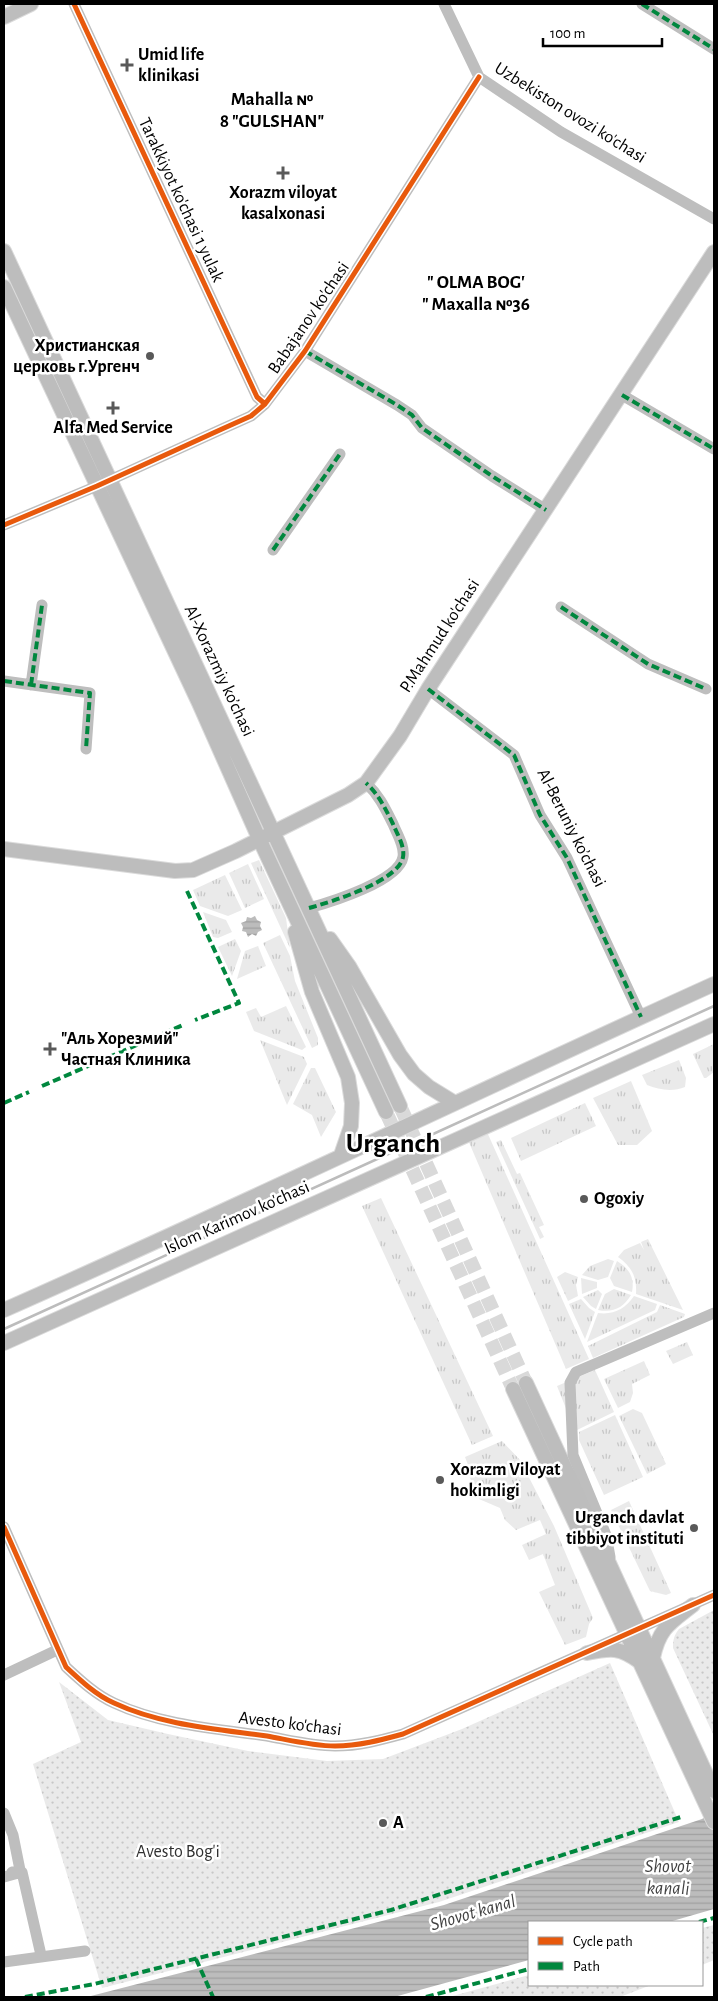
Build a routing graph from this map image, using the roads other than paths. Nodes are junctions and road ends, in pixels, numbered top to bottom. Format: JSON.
{"nodes":[{"id":1,"x":31,"y":4,"type":"edge"},
{"id":2,"x":74,"y":4,"type":"edge"},
{"id":3,"x":444,"y":4,"type":"edge"},
{"id":4,"x":642,"y":4,"type":"edge"},
{"id":5,"x":4,"y":16,"type":"edge"},
{"id":6,"x":714,"y":49,"type":"edge"},
{"id":7,"x":479,"y":77,"type":"junction"},
{"id":8,"x":714,"y":219,"type":"edge"},
{"id":9,"x":4,"y":251,"type":"edge"},
{"id":10,"x":714,"y":252,"type":"edge"},
{"id":11,"x":4,"y":287,"type":"edge"},
{"id":12,"x":305,"y":351,"type":"junction"},
{"id":13,"x":622,"y":395,"type":"junction"},
{"id":14,"x":265,"y":404,"type":"junction"},
{"id":15,"x":714,"y":449,"type":"edge"},
{"id":16,"x":340,"y":454,"type":"dead end"},
{"id":17,"x":110,"y":480,"type":"junction"},
{"id":18,"x":96,"y":486,"type":"junction"},
{"id":19,"x":546,"y":510,"type":"junction"},
{"id":20,"x":4,"y":525,"type":"edge"},
{"id":21,"x":273,"y":550,"type":"dead end"},
{"id":22,"x":42,"y":605,"type":"dead end"},
{"id":23,"x":561,"y":607,"type":"dead end"},
{"id":24,"x":4,"y":681,"type":"edge"},
{"id":25,"x":31,"y":685,"type":"junction"},
{"id":26,"x":428,"y":689,"type":"junction"},
{"id":27,"x":706,"y":689,"type":"dead end"},
{"id":28,"x":86,"y":749,"type":"dead end"},
{"id":29,"x":366,"y":783,"type":"junction"},
{"id":30,"x":280,"y":830,"type":"junction"},
{"id":31,"x":259,"y":839,"type":"junction"},
{"id":32,"x":4,"y":849,"type":"edge"},
{"id":33,"x":284,"y":893,"type":"junction"},
{"id":34,"x":309,"y":908,"type":"junction"},
{"id":35,"x":714,"y":984,"type":"edge"},
{"id":36,"x":641,"y":1017,"type":"junction"},
{"id":37,"x":714,"y":1024,"type":"edge"},
{"id":38,"x":455,"y":1103,"type":"junction"},
{"id":39,"x":400,"y":1106,"type":"tunnel mouth"},
{"id":40,"x":386,"y":1112,"type":"tunnel mouth"},
{"id":41,"x":341,"y":1155,"type":"junction"},
{"id":42,"x":4,"y":1310,"type":"edge"},
{"id":43,"x":714,"y":1314,"type":"edge"},
{"id":44,"x":4,"y":1342,"type":"edge"},
{"id":45,"x":526,"y":1383,"type":"tunnel mouth"},
{"id":46,"x":513,"y":1389,"type":"tunnel mouth"},
{"id":47,"x":4,"y":1527,"type":"edge"},
{"id":48,"x":615,"y":1576,"type":"junction"},
{"id":49,"x":714,"y":1595,"type":"edge"},
{"id":50,"x":693,"y":1605,"type":"junction"},
{"id":51,"x":633,"y":1632,"type":"junction"},
{"id":52,"x":57,"y":1650,"type":"junction"},
{"id":53,"x":587,"y":1653,"type":"junction"},
{"id":54,"x":646,"y":1660,"type":"junction"},
{"id":55,"x":4,"y":1675,"type":"edge"},
{"id":56,"x":710,"y":1792,"type":"edge"},
{"id":57,"x":4,"y":1812,"type":"edge"},
{"id":58,"x":714,"y":1822,"type":"edge"},
{"id":59,"x":4,"y":1876,"type":"edge"},
{"id":60,"x":85,"y":1951,"type":"dead end"},
{"id":61,"x":42,"y":1955,"type":"junction"},
{"id":62,"x":4,"y":1962,"type":"edge"}],
"edges":[{"from":1,"to":5,"type":"main road"},
{"from":2,"to":14,"type":"street","name":"Tarakkiyot ko'chasi 1 yulak"},
{"from":3,"to":7,"type":"street","name":"Uzbekiston ovozi ko'chasi"},
{"from":4,"to":6,"type":"street"},
{"from":7,"to":8,"type":"street","name":"Uzbekiston ovozi ko'chasi"},
{"from":7,"to":12,"type":"street","name":"Babajanov ko'chasi"},
{"from":9,"to":17,"type":"main road","name":"Al-Xorazmiy ko’chasi"},
{"from":10,"to":13,"type":"main road","name":"P.Mahmud ko'chasi"},
{"from":11,"to":18,"type":"main road","name":"Al-Xorazmiy ko’chasi"},
{"from":12,"to":14,"type":"street","name":"Babajanov ko'chasi"},
{"from":12,"to":19,"type":"street"},
{"from":13,"to":15,"type":"street"},
{"from":13,"to":19,"type":"main road","name":"P.Mahmud ko'chasi"},
{"from":14,"to":17,"type":"street","name":"Babajanov ko'chasi"},
{"from":16,"to":21,"type":"street"},
{"from":17,"to":18,"type":"street","name":"Babajanov ko'chasi"},
{"from":17,"to":30,"type":"main road","name":"Al-Xorazmiy ko’chasi"},
{"from":18,"to":20,"type":"street","name":"Babajanov ko'chasi"},
{"from":18,"to":31,"type":"main road","name":"Al-Xorazmiy ko’chasi"},
{"from":19,"to":26,"type":"main road","name":"P.Mahmud ko'chasi"},
{"from":22,"to":25,"type":"street"},
{"from":23,"to":27,"type":"street"},
{"from":24,"to":25,"type":"street"},
{"from":25,"to":28,"type":"street"},
{"from":26,"to":29,"type":"main road","name":"P.Mahmud ko'chasi"},
{"from":26,"to":36,"type":"street","name":"Al-Beruniy ko’chasi"},
{"from":29,"to":30,"type":"main road","name":"P.Mahmud ko'chasi"},
{"from":29,"to":34,"type":"street"},
{"from":30,"to":31,"type":"main road","name":"P.Mahmud ko'chasi"},
{"from":30,"to":34,"type":"main road","name":"Al-Xorazmiy ko’chasi"},
{"from":31,"to":32,"type":"main road","name":"P.Mahmud ko'chasi"},
{"from":31,"to":33,"type":"main road","name":"Al-Xorazmiy ko’chasi"},
{"from":33,"to":40,"type":"main road","name":"Al-Xorazmiy ko’chasi"},
{"from":33,"to":41,"type":"main road"},
{"from":34,"to":38,"type":"main road"},
{"from":34,"to":39,"type":"main road","name":"Al-Xorazmiy ko’chasi"},
{"from":35,"to":36,"type":"main road"},
{"from":36,"to":38,"type":"main road","name":"Islom Karimov ko'chasi"},
{"from":37,"to":44,"type":"main road","name":"Islom Karimov ko'chasi"},
{"from":38,"to":41,"type":"main road","name":"Islom Karimov ko'chasi"},
{"from":41,"to":42,"type":"main road","name":"Islom Karimov ko'chasi"},
{"from":43,"to":48,"type":"street"},
{"from":45,"to":48,"type":"main road"},
{"from":46,"to":51,"type":"main road"},
{"from":47,"to":52,"type":"street","name":"Avesto ko'chasi"},
{"from":48,"to":51,"type":"main road"},
{"from":49,"to":50,"type":"street","name":"Avesto ko'chasi"},
{"from":50,"to":51,"type":"street","name":"Avesto ko'chasi"},
{"from":50,"to":54,"type":"main road"},
{"from":51,"to":53,"type":"street","name":"Avesto ko'chasi"},
{"from":51,"to":54,"type":"main road"},
{"from":52,"to":53,"type":"street","name":"Avesto ko'chasi"},
{"from":52,"to":55,"type":"street"},
{"from":53,"to":54,"type":"main road"},
{"from":54,"to":56,"type":"main road"},
{"from":56,"to":58,"type":"main road"},
{"from":57,"to":59,"type":"street"},
{"from":59,"to":61,"type":"street"},
{"from":60,"to":61,"type":"street"},
{"from":61,"to":62,"type":"street"}]}
